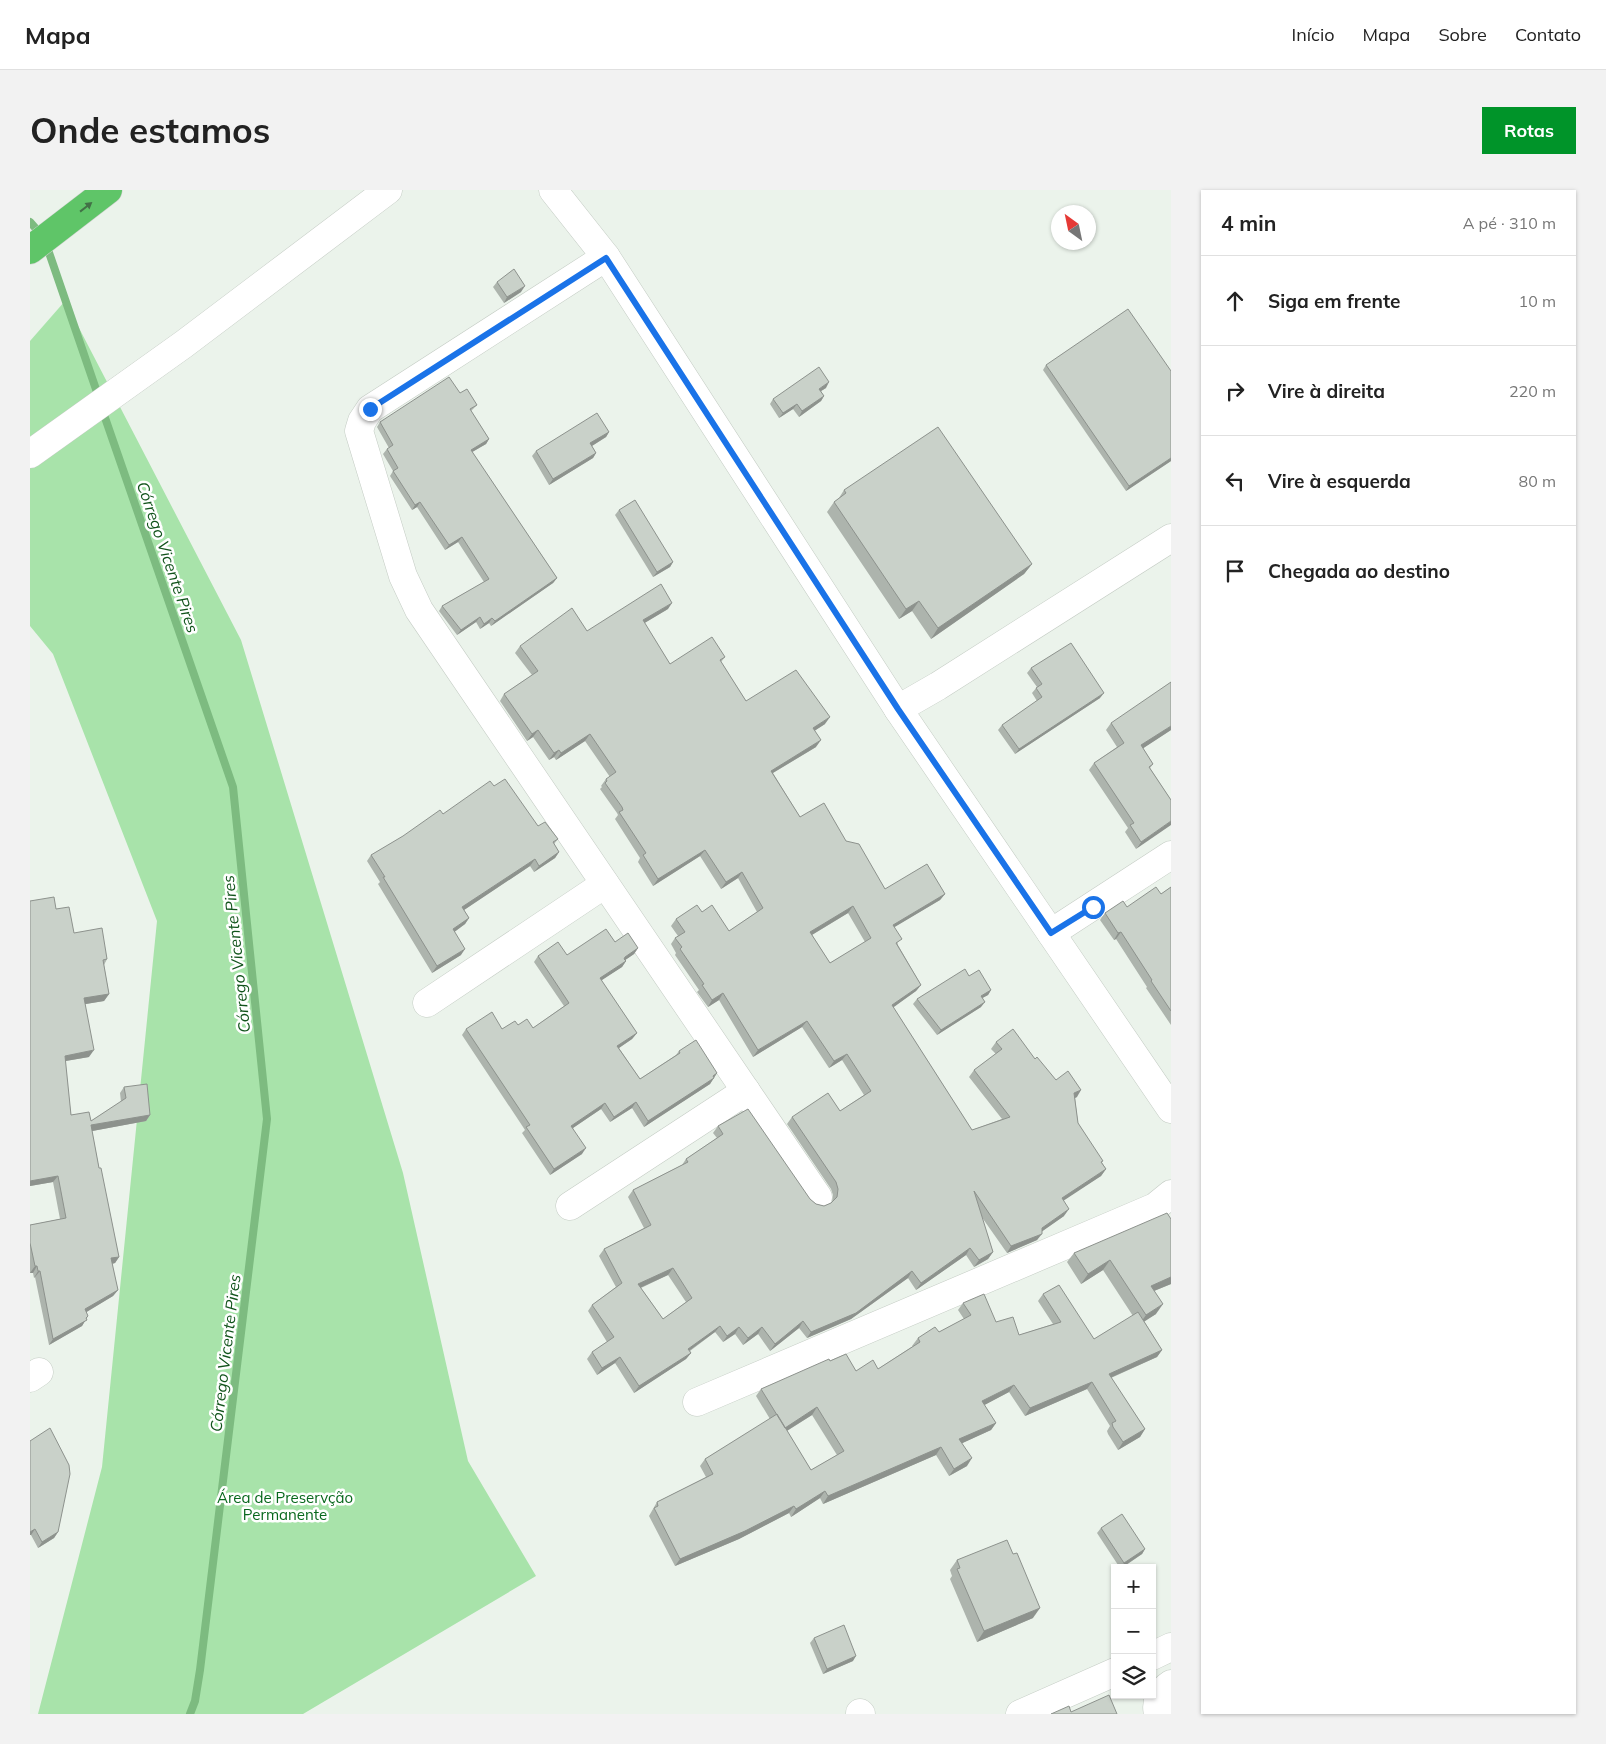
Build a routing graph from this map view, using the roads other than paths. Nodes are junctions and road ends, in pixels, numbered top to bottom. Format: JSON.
{"nodes":[{"id":1,"x":108,"y":190,"type":"edge"},
{"id":2,"x":388,"y":190,"type":"edge"},
{"id":3,"x":533,"y":190,"type":"edge"},
{"id":4,"x":560,"y":199,"type":"edge"},
{"id":5,"x":30,"y":250,"type":"edge"},
{"id":6,"x":606,"y":258,"type":"junction"},
{"id":7,"x":35,"y":451,"type":"edge"},
{"id":8,"x":1171,"y":538,"type":"edge"},
{"id":9,"x":898,"y":709,"type":"junction"},
{"id":10,"x":1171,"y":855,"type":"edge"},
{"id":11,"x":605,"y":884,"type":"junction"},
{"id":12,"x":1051,"y":933,"type":"junction"},
{"id":13,"x":427,"y":1003,"type":"dead end"},
{"id":14,"x":746,"y":1091,"type":"junction"},
{"id":15,"x":1171,"y":1110,"type":"edge"},
{"id":16,"x":1171,"y":1194,"type":"edge"},
{"id":17,"x":818,"y":1197,"type":"dead end"},
{"id":18,"x":570,"y":1206,"type":"dead end"},
{"id":19,"x":698,"y":1402,"type":"dead end"},
{"id":20,"x":1171,"y":1647,"type":"edge"},
{"id":21,"x":1156,"y":1654,"type":"edge"},
{"id":22,"x":1111,"y":1674,"type":"edge"},
{"id":23,"x":1171,"y":1684,"type":"edge"},
{"id":24,"x":1020,"y":1714,"type":"edge"},
{"id":25,"x":1158,"y":1714,"type":"edge"}],
"edges":[{"from":5,"to":1,"type":"highway","one_way":true},
{"from":2,"to":7,"type":"street"},
{"from":3,"to":4,"type":"street"},
{"from":4,"to":6,"type":"street"},
{"from":6,"to":9,"type":"street"},
{"from":6,"to":11,"type":"street"},
{"from":8,"to":9,"type":"street"},
{"from":9,"to":12,"type":"street"},
{"from":10,"to":12,"type":"street"},
{"from":11,"to":13,"type":"street"},
{"from":11,"to":14,"type":"street"},
{"from":12,"to":15,"type":"street"},
{"from":14,"to":17,"type":"street"},
{"from":14,"to":18,"type":"street"},
{"from":16,"to":19,"type":"street"},
{"from":20,"to":21,"type":"street"},
{"from":22,"to":24,"type":"street"},
{"from":23,"to":25,"type":"street"}]}
